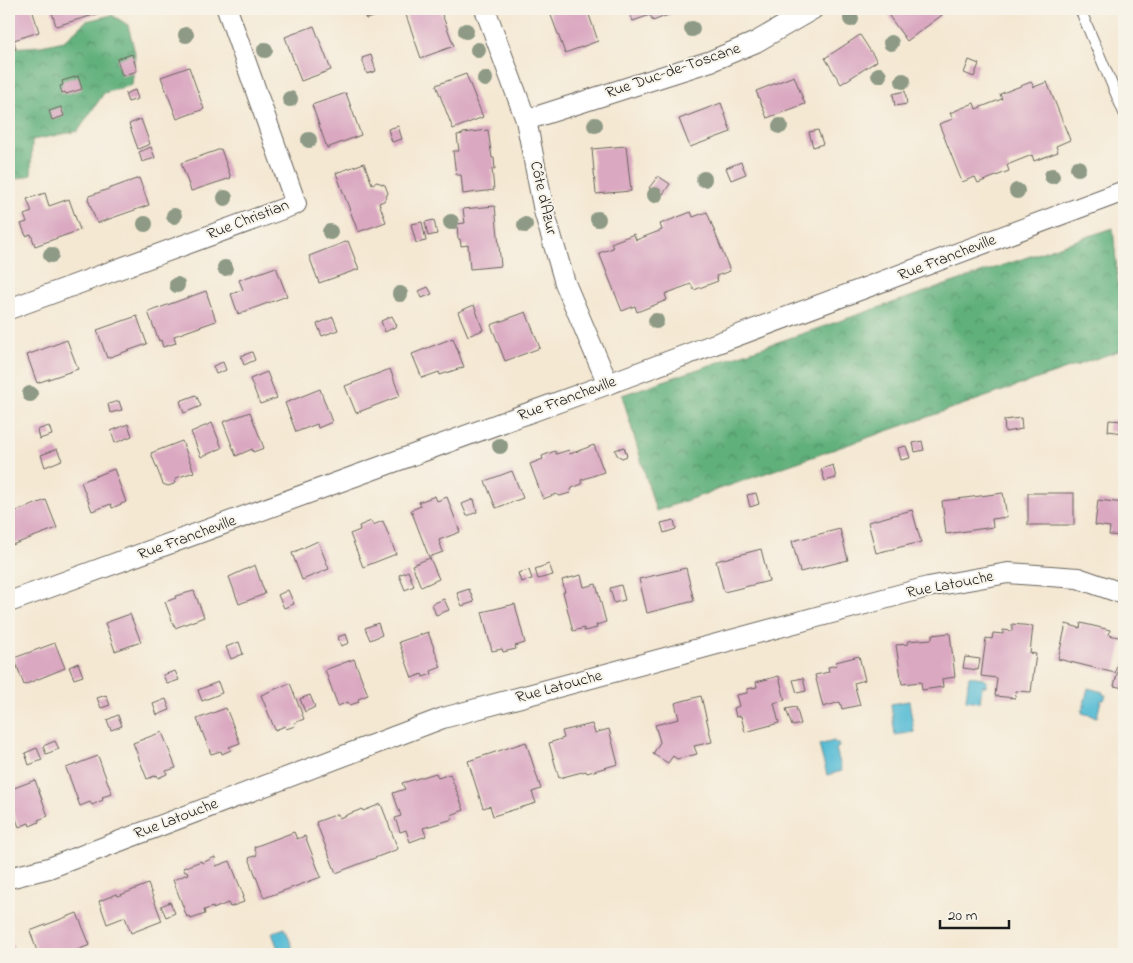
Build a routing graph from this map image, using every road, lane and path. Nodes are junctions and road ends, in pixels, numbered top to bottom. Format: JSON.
{"nodes":[{"id":1,"x":227,"y":9,"type":"edge"},
{"id":2,"x":485,"y":9,"type":"edge"},
{"id":3,"x":813,"y":9,"type":"edge"},
{"id":4,"x":1080,"y":9,"type":"edge"},
{"id":5,"x":1124,"y":113,"type":"edge"},
{"id":6,"x":526,"y":120,"type":"junction"},
{"id":7,"x":1124,"y":191,"type":"edge"},
{"id":8,"x":9,"y":310,"type":"edge"},
{"id":9,"x":608,"y":384,"type":"junction"},
{"id":10,"x":1124,"y":594,"type":"edge"},
{"id":11,"x":9,"y":602,"type":"edge"},
{"id":12,"x":9,"y":878,"type":"edge"}],
"edges":[{"from":1,"to":8,"type":"street","name":"Rue Christian"},
{"from":2,"to":6,"type":"street","name":"Côte d'Azur"},
{"from":3,"to":6,"type":"street","name":"Rue Duc-de-Toscane"},
{"from":4,"to":5,"type":"lane"},
{"from":6,"to":9,"type":"street","name":"Côte d'Azur"},
{"from":7,"to":9,"type":"street","name":"Rue Francheville"},
{"from":9,"to":11,"type":"street","name":"Rue Francheville"},
{"from":10,"to":12,"type":"street","name":"Rue Latouche"}]}
